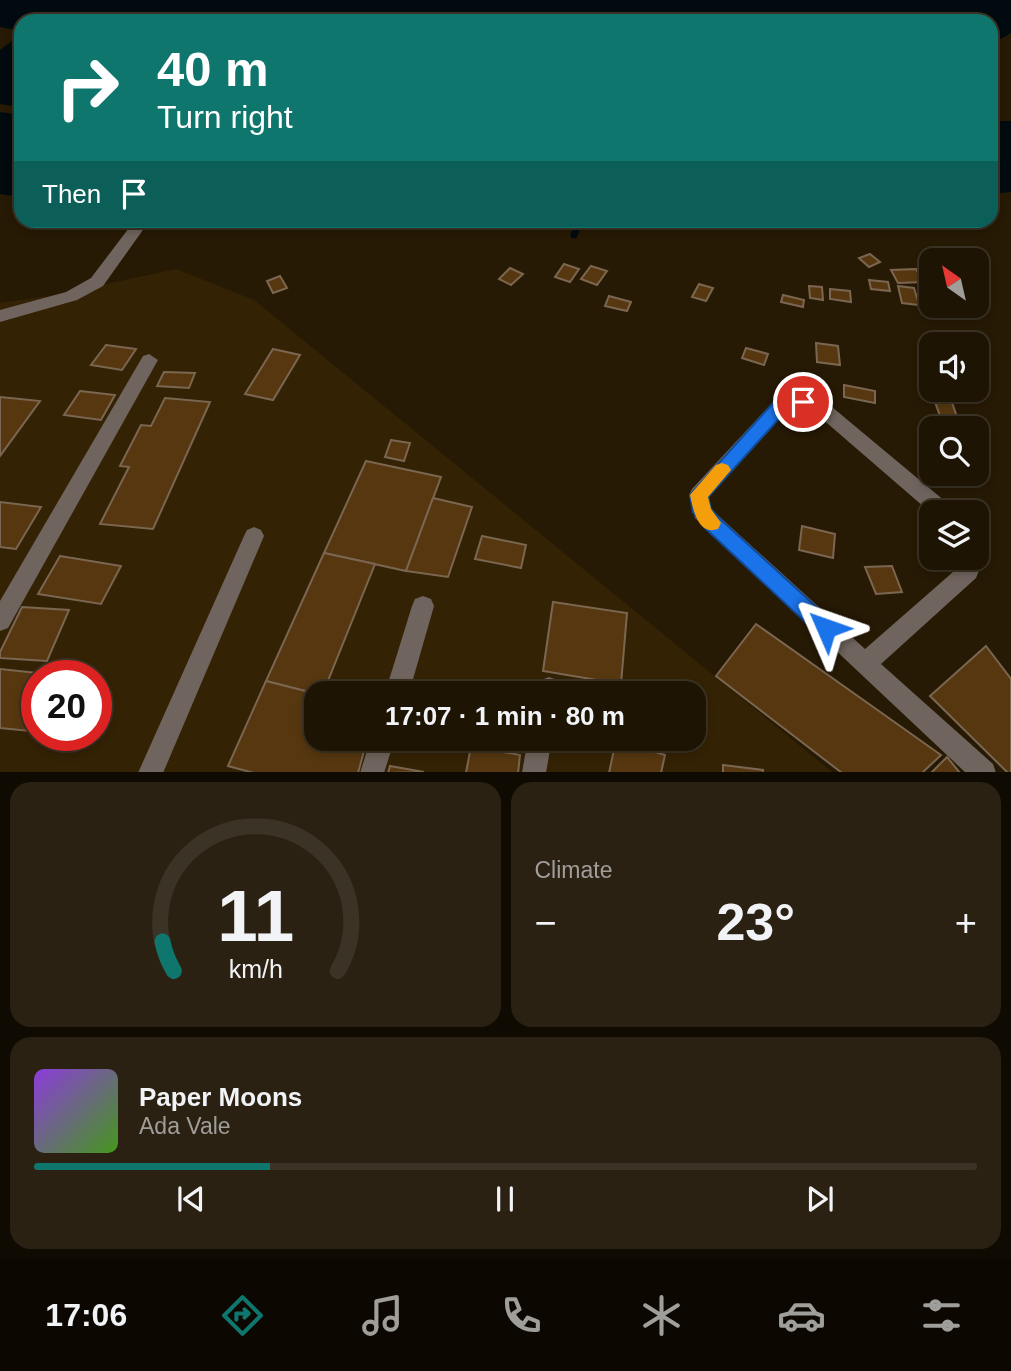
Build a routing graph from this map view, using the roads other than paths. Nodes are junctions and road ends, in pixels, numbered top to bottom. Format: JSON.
{"nodes":[{"id":1,"x":137,"y":228,"type":"edge"},
{"id":2,"x":0,"y":316,"type":"edge"},
{"id":3,"x":149,"y":360,"type":"dead end"},
{"id":4,"x":930,"y":500,"type":"edge"},
{"id":5,"x":254,"y":537,"type":"dead end"},
{"id":6,"x":970,"y":570,"type":"edge"},
{"id":7,"x":423,"y":606,"type":"dead end"},
{"id":8,"x":0,"y":621,"type":"edge"},
{"id":9,"x":864,"y":664,"type":"junction"},
{"id":10,"x":401,"y":681,"type":"edge"},
{"id":11,"x":379,"y":751,"type":"edge"},
{"id":12,"x":538,"y":751,"type":"edge"},
{"id":13,"x":150,"y":772,"type":"edge"},
{"id":14,"x":372,"y":772,"type":"edge"},
{"id":15,"x":534,"y":772,"type":"edge"},
{"id":16,"x":984,"y":772,"type":"edge"}],
"edges":[{"from":1,"to":2,"type":"lane"},
{"from":3,"to":8,"type":"lane"},
{"from":4,"to":9,"type":"lane"},
{"from":5,"to":13,"type":"lane"},
{"from":6,"to":9,"type":"lane"},
{"from":7,"to":10,"type":"lane"},
{"from":9,"to":16,"type":"lane"},
{"from":11,"to":14,"type":"lane"},
{"from":12,"to":15,"type":"lane"}]}
